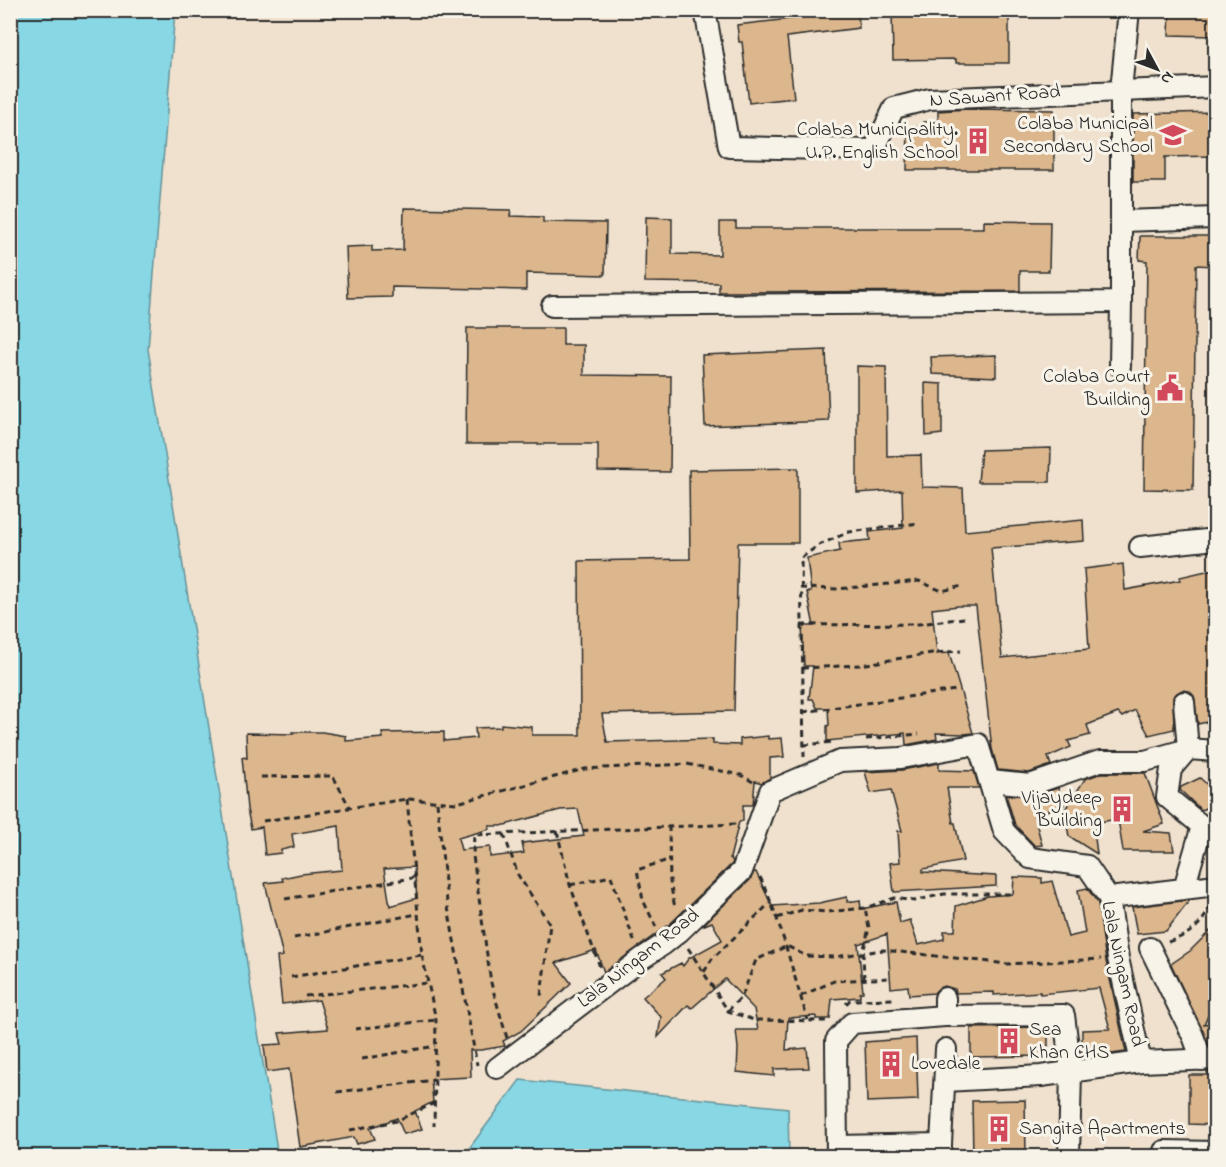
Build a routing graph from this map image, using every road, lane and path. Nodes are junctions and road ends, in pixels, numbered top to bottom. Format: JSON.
{"nodes":[{"id":1,"x":705,"y":10,"type":"edge"},
{"id":2,"x":1129,"y":10,"type":"edge"},
{"id":3,"x":1215,"y":87,"type":"edge"},
{"id":4,"x":1121,"y":90,"type":"junction"},
{"id":5,"x":1215,"y":219,"type":"edge"},
{"id":6,"x":1121,"y":221,"type":"junction"},
{"id":7,"x":1120,"y":302,"type":"junction"},
{"id":8,"x":552,"y":306,"type":"dead end"},
{"id":9,"x":1120,"y":366,"type":"dead end"},
{"id":10,"x":920,"y":523,"type":"dead end"},
{"id":11,"x":1215,"y":539,"type":"edge"},
{"id":12,"x":1140,"y":547,"type":"dead end"},
{"id":13,"x":962,"y":586,"type":"dead end"},
{"id":14,"x":800,"y":588,"type":"junction"},
{"id":15,"x":964,"y":618,"type":"dead end"},
{"id":16,"x":801,"y":625,"type":"junction"},
{"id":17,"x":961,"y":651,"type":"dead end"},
{"id":18,"x":802,"y":668,"type":"junction"},
{"id":19,"x":956,"y":690,"type":"dead end"},
{"id":20,"x":1184,"y":702,"type":"dead end"},
{"id":21,"x":803,"y":712,"type":"junction"},
{"id":22,"x":1188,"y":749,"type":"junction"},
{"id":23,"x":1215,"y":751,"type":"edge"},
{"id":24,"x":804,"y":776,"type":"junction"},
{"id":25,"x":261,"y":777,"type":"dead end"},
{"id":26,"x":990,"y":782,"type":"junction"},
{"id":27,"x":770,"y":791,"type":"junction"},
{"id":28,"x":407,"y":799,"type":"junction"},
{"id":29,"x":437,"y":802,"type":"junction"},
{"id":30,"x":350,"y":808,"type":"junction"},
{"id":31,"x":263,"y":821,"type":"dead end"},
{"id":32,"x":759,"y":823,"type":"junction"},
{"id":33,"x":669,"y":826,"type":"junction"},
{"id":34,"x":557,"y":831,"type":"junction"},
{"id":35,"x":504,"y":834,"type":"junction"},
{"id":36,"x":749,"y":853,"type":"junction"},
{"id":37,"x":668,"y":860,"type":"junction"},
{"id":38,"x":414,"y":877,"type":"junction"},
{"id":39,"x":570,"y":885,"type":"junction"},
{"id":40,"x":1185,"y":888,"type":"junction"},
{"id":41,"x":1214,"y":892,"type":"edge"},
{"id":42,"x":1013,"y":894,"type":"dead end"},
{"id":43,"x":1109,"y":898,"type":"junction"},
{"id":44,"x":285,"y":899,"type":"dead end"},
{"id":45,"x":772,"y":902,"type":"junction"},
{"id":46,"x":865,"y":908,"type":"junction"},
{"id":47,"x":417,"y":914,"type":"junction"},
{"id":48,"x":777,"y":918,"type":"junction"},
{"id":49,"x":676,"y":934,"type":"junction"},
{"id":50,"x":294,"y":938,"type":"dead end"},
{"id":51,"x":787,"y":946,"type":"junction"},
{"id":52,"x":1150,"y":948,"type":"joint"},
{"id":53,"x":863,"y":953,"type":"junction"},
{"id":54,"x":422,"y":955,"type":"junction"},
{"id":55,"x":1118,"y":958,"type":"junction"},
{"id":56,"x":641,"y":959,"type":"junction"},
{"id":57,"x":704,"y":972,"type":"junction"},
{"id":58,"x":291,"y":977,"type":"dead end"},
{"id":59,"x":889,"y":978,"type":"dead end"},
{"id":60,"x":864,"y":979,"type":"junction"},
{"id":61,"x":428,"y":983,"type":"junction"},
{"id":62,"x":606,"y":985,"type":"junction"},
{"id":63,"x":305,"y":996,"type":"dead end"},
{"id":64,"x":541,"y":996,"type":"dead end"},
{"id":65,"x":801,"y":996,"type":"junction"},
{"id":66,"x":897,"y":999,"type":"dead end"},
{"id":67,"x":843,"y":1007,"type":"dead end"},
{"id":68,"x":728,"y":1011,"type":"junction"},
{"id":69,"x":436,"y":1020,"type":"junction"},
{"id":70,"x":808,"y":1020,"type":"junction"},
{"id":71,"x":830,"y":1021,"type":"dead end"},
{"id":72,"x":356,"y":1029,"type":"dead end"},
{"id":73,"x":507,"y":1040,"type":"dead end"},
{"id":74,"x":435,"y":1046,"type":"junction"},
{"id":75,"x":946,"y":1049,"type":"dead end"},
{"id":76,"x":362,"y":1059,"type":"dead end"},
{"id":77,"x":1209,"y":1059,"type":"edge"},
{"id":78,"x":1141,"y":1062,"type":"junction"},
{"id":79,"x":488,"y":1070,"type":"joint"},
{"id":80,"x":1071,"y":1071,"type":"junction"},
{"id":81,"x":435,"y":1080,"type":"junction"},
{"id":82,"x":945,"y":1081,"type":"junction"},
{"id":83,"x":337,"y":1092,"type":"dead end"},
{"id":84,"x":435,"y":1103,"type":"junction"},
{"id":85,"x":434,"y":1126,"type":"dead end"},
{"id":86,"x":350,"y":1130,"type":"dead end"},
{"id":87,"x":941,"y":1150,"type":"edge"},
{"id":88,"x":837,"y":1151,"type":"edge"},
{"id":89,"x":1215,"y":1152,"type":"edge"},
{"id":90,"x":1069,"y":1156,"type":"edge"},
{"id":91,"x":1164,"y":1156,"type":"edge"}],
"edges":[{"from":1,"to":4,"type":"street","name":"N Sawant Road"},
{"from":2,"to":4,"type":"street"},
{"from":3,"to":4,"type":"street","name":"N Sawant Road"},
{"from":4,"to":6,"type":"street"},
{"from":5,"to":6,"type":"street"},
{"from":6,"to":7,"type":"street"},
{"from":7,"to":8,"type":"street"},
{"from":7,"to":9,"type":"street"},
{"from":10,"to":14,"type":"path"},
{"from":11,"to":12,"type":"street"},
{"from":13,"to":14,"type":"path"},
{"from":14,"to":16,"type":"path"},
{"from":15,"to":16,"type":"path"},
{"from":16,"to":18,"type":"path"},
{"from":17,"to":18,"type":"path"},
{"from":18,"to":21,"type":"path"},
{"from":19,"to":21,"type":"path"},
{"from":20,"to":22,"type":"street"},
{"from":21,"to":24,"type":"path"},
{"from":22,"to":23,"type":"street"},
{"from":22,"to":26,"type":"street"},
{"from":22,"to":40,"type":"street"},
{"from":24,"to":26,"type":"street","name":"Lala Ningam Road"},
{"from":24,"to":27,"type":"street","name":"Lala Ningam Road"},
{"from":25,"to":30,"type":"path"},
{"from":26,"to":43,"type":"street","name":"Lala Ningam Road"},
{"from":27,"to":29,"type":"path"},
{"from":27,"to":32,"type":"street","name":"Lala Ningam Road"},
{"from":28,"to":29,"type":"path"},
{"from":28,"to":30,"type":"path"},
{"from":28,"to":38,"type":"path"},
{"from":29,"to":79,"type":"path"},
{"from":30,"to":31,"type":"path"},
{"from":32,"to":33,"type":"path"},
{"from":32,"to":36,"type":"street","name":"Lala Ningam Road"},
{"from":33,"to":34,"type":"path"},
{"from":33,"to":37,"type":"path"},
{"from":34,"to":35,"type":"path"},
{"from":34,"to":39,"type":"path"},
{"from":35,"to":64,"type":"path"},
{"from":35,"to":73,"type":"path"},
{"from":36,"to":45,"type":"path"},
{"from":36,"to":49,"type":"street","name":"Lala Ningam Road"},
{"from":37,"to":49,"type":"path"},
{"from":37,"to":49,"type":"path"},
{"from":38,"to":44,"type":"path"},
{"from":38,"to":47,"type":"path"},
{"from":39,"to":56,"type":"path"},
{"from":39,"to":62,"type":"path"},
{"from":40,"to":41,"type":"street"},
{"from":40,"to":43,"type":"street"},
{"from":41,"to":52,"type":"path"},
{"from":42,"to":46,"type":"path"},
{"from":43,"to":55,"type":"street","name":"Lala Ningam Road"},
{"from":45,"to":48,"type":"path"},
{"from":45,"to":57,"type":"path"},
{"from":46,"to":48,"type":"path"},
{"from":46,"to":53,"type":"path"},
{"from":47,"to":50,"type":"path"},
{"from":47,"to":54,"type":"path"},
{"from":48,"to":51,"type":"path"},
{"from":49,"to":56,"type":"street","name":"Lala Ningam Road"},
{"from":49,"to":57,"type":"path"},
{"from":51,"to":53,"type":"path"},
{"from":51,"to":65,"type":"path"},
{"from":51,"to":68,"type":"path"},
{"from":52,"to":77,"type":"street"},
{"from":53,"to":55,"type":"path"},
{"from":53,"to":60,"type":"path"},
{"from":54,"to":58,"type":"path"},
{"from":54,"to":61,"type":"path"},
{"from":55,"to":78,"type":"street","name":"Lala Ningam Road"},
{"from":56,"to":62,"type":"street","name":"Lala Ningam Road"},
{"from":57,"to":68,"type":"path"},
{"from":59,"to":60,"type":"path"},
{"from":60,"to":65,"type":"path"},
{"from":61,"to":63,"type":"path"},
{"from":61,"to":69,"type":"path"},
{"from":62,"to":79,"type":"street","name":"Lala Ningam Road"},
{"from":65,"to":70,"type":"path"},
{"from":66,"to":67,"type":"path"},
{"from":68,"to":70,"type":"path"},
{"from":69,"to":72,"type":"path"},
{"from":69,"to":74,"type":"path"},
{"from":70,"to":71,"type":"path"},
{"from":74,"to":76,"type":"path"},
{"from":74,"to":81,"type":"path"},
{"from":75,"to":82,"type":"street"},
{"from":77,"to":78,"type":"street","name":"Lala Ningam Road"},
{"from":78,"to":80,"type":"street","name":"Lala Ningam Road"},
{"from":80,"to":82,"type":"street","name":"Lala Ningam Road"},
{"from":80,"to":88,"type":"street"},
{"from":80,"to":90,"type":"street"},
{"from":81,"to":83,"type":"path"},
{"from":81,"to":84,"type":"path"},
{"from":82,"to":87,"type":"street"},
{"from":84,"to":85,"type":"path"},
{"from":84,"to":86,"type":"path"},
{"from":87,"to":88,"type":"street"},
{"from":89,"to":91,"type":"street"}]}
